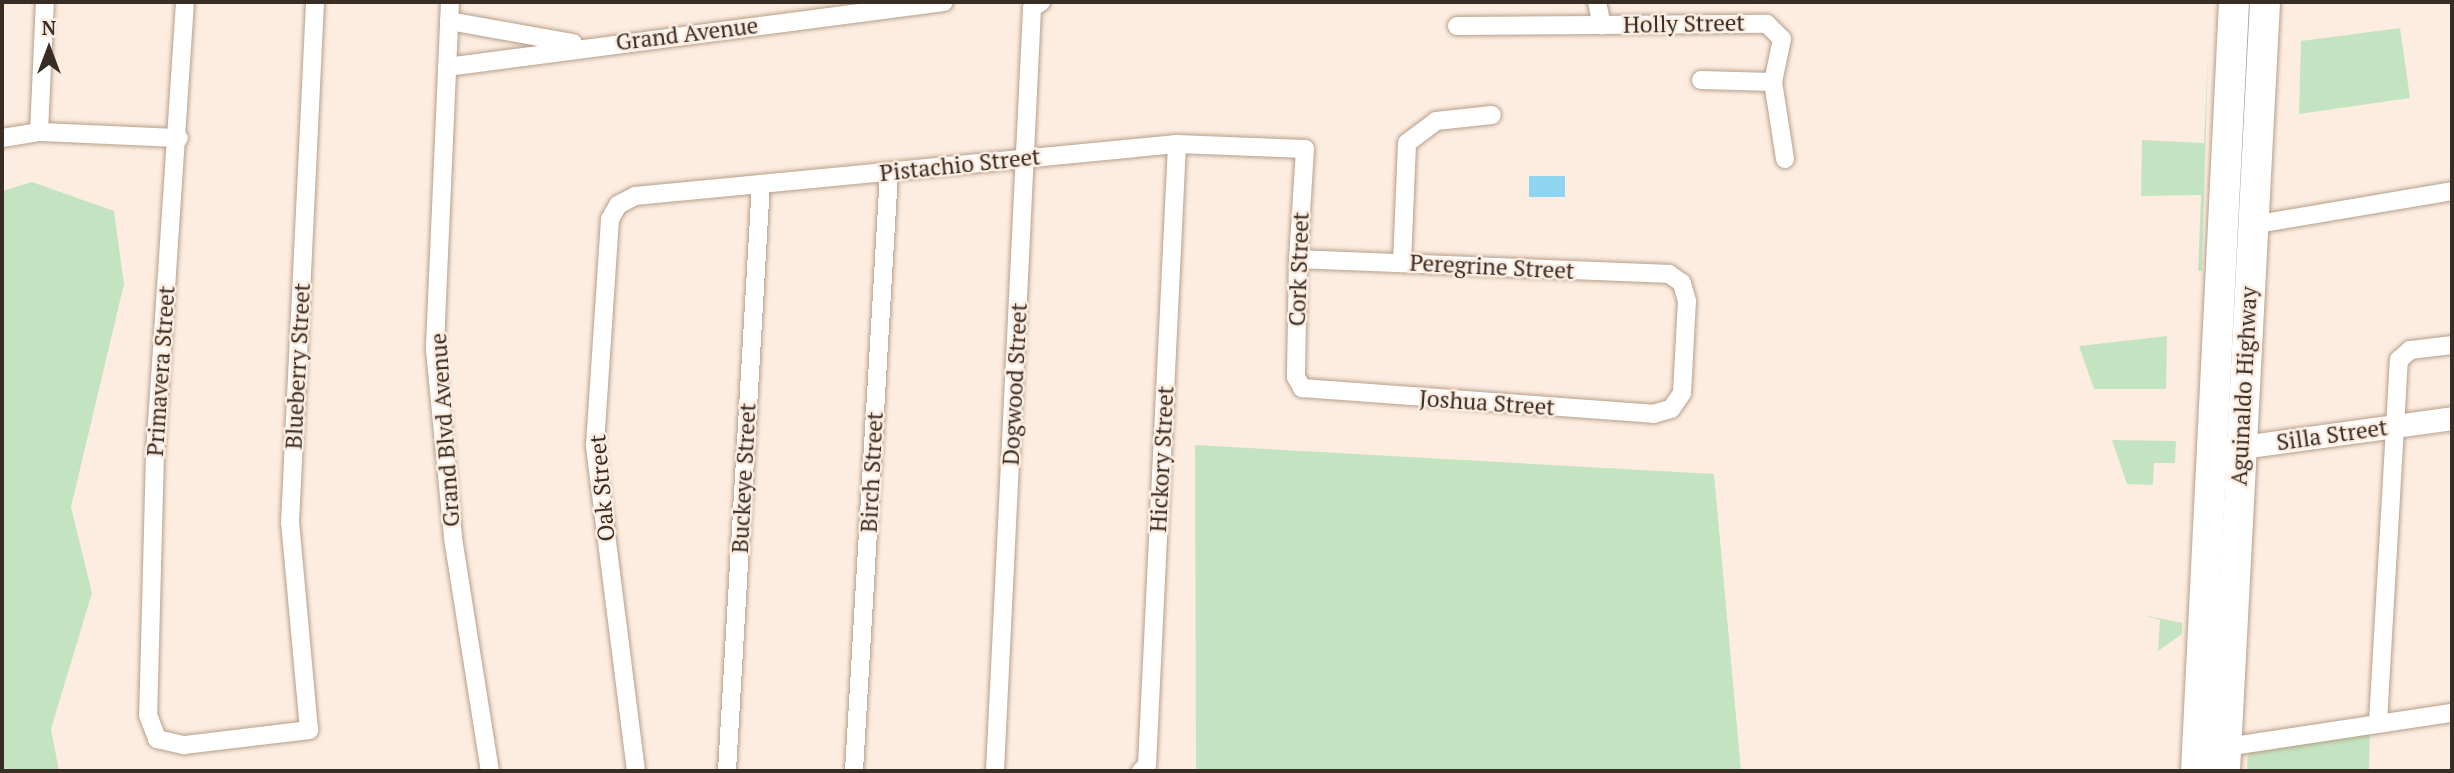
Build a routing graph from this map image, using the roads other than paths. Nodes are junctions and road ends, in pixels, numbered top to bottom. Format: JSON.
{"nodes":[{"id":1,"x":45,"y":2,"type":"edge"},
{"id":2,"x":185,"y":2,"type":"edge"},
{"id":3,"x":315,"y":2,"type":"edge"},
{"id":4,"x":450,"y":2,"type":"edge"},
{"id":5,"x":944,"y":2,"type":"edge"},
{"id":6,"x":1041,"y":2,"type":"edge"},
{"id":7,"x":1597,"y":2,"type":"edge"},
{"id":8,"x":2234,"y":2,"type":"edge"},
{"id":9,"x":2265,"y":2,"type":"edge"},
{"id":10,"x":449,"y":21,"type":"junction"},
{"id":11,"x":1602,"y":25,"type":"junction"},
{"id":12,"x":1457,"y":26,"type":"dead end"},
{"id":13,"x":597,"y":45,"type":"junction"},
{"id":14,"x":447,"y":68,"type":"junction"},
{"id":15,"x":1701,"y":80,"type":"dead end"},
{"id":16,"x":1773,"y":82,"type":"junction"},
{"id":17,"x":1492,"y":115,"type":"dead end"},
{"id":18,"x":39,"y":132,"type":"junction"},
{"id":19,"x":2,"y":138,"type":"edge"},
{"id":20,"x":179,"y":138,"type":"junction"},
{"id":21,"x":1177,"y":144,"type":"junction"},
{"id":22,"x":1304,"y":149,"type":"joint"},
{"id":23,"x":1027,"y":157,"type":"junction"},
{"id":24,"x":1786,"y":159,"type":"dead end"},
{"id":25,"x":889,"y":173,"type":"junction"},
{"id":26,"x":761,"y":184,"type":"junction"},
{"id":27,"x":2452,"y":191,"type":"edge"},
{"id":28,"x":618,"y":205,"type":"joint"},
{"id":29,"x":2252,"y":225,"type":"junction"},
{"id":30,"x":1298,"y":259,"type":"junction"},
{"id":31,"x":1402,"y":262,"type":"junction"},
{"id":32,"x":2452,"y":345,"type":"edge"},
{"id":33,"x":1303,"y":388,"type":"joint"},
{"id":34,"x":1671,"y":409,"type":"joint"},
{"id":35,"x":2452,"y":418,"type":"edge"},
{"id":36,"x":2396,"y":426,"type":"junction"},
{"id":37,"x":2227,"y":449,"type":"junction"},
{"id":38,"x":2452,"y":713,"type":"edge"},
{"id":39,"x":2378,"y":722,"type":"junction"},
{"id":40,"x":157,"y":739,"type":"joint"},
{"id":41,"x":2225,"y":759,"type":"edge"},
{"id":42,"x":490,"y":771,"type":"edge"},
{"id":43,"x":636,"y":771,"type":"edge"},
{"id":44,"x":727,"y":771,"type":"edge"},
{"id":45,"x":855,"y":771,"type":"edge"},
{"id":46,"x":995,"y":771,"type":"edge"},
{"id":47,"x":1141,"y":771,"type":"edge"},
{"id":48,"x":2196,"y":771,"type":"edge"}],
"edges":[{"from":1,"to":18,"type":"street"},
{"from":2,"to":20,"type":"street","name":"Primavera Street"},
{"from":3,"to":40,"type":"street","name":"Blueberry Street"},
{"from":4,"to":10,"type":"street","name":"Grand Blvd Avenue"},
{"from":5,"to":13,"type":"street","name":"Grand Avenue"},
{"from":6,"to":23,"type":"street","name":"Dogwood Street"},
{"from":7,"to":11,"type":"street"},
{"from":8,"to":37,"type":"highway","name":"Aguinaldo Highway"},
{"from":9,"to":29,"type":"highway","name":"Aguinaldo Highway"},
{"from":10,"to":13,"type":"street","name":"Grand Avenue"},
{"from":10,"to":14,"type":"street","name":"Grand Blvd Avenue"},
{"from":11,"to":12,"type":"street","name":"Holly Street"},
{"from":11,"to":16,"type":"street","name":"Holly Street"},
{"from":13,"to":14,"type":"street","name":"Grand Avenue"},
{"from":14,"to":42,"type":"street","name":"Grand Blvd Avenue"},
{"from":15,"to":16,"type":"street"},
{"from":16,"to":24,"type":"street","name":"Holly Street"},
{"from":17,"to":31,"type":"street"},
{"from":18,"to":19,"type":"street"},
{"from":18,"to":20,"type":"street"},
{"from":20,"to":40,"type":"street","name":"Primavera Street"},
{"from":21,"to":22,"type":"street","name":"Pistachio Street"},
{"from":21,"to":23,"type":"street","name":"Pistachio Street"},
{"from":21,"to":47,"type":"street","name":"Hickory Street"},
{"from":22,"to":30,"type":"street","name":"Cork Street"},
{"from":23,"to":25,"type":"street","name":"Pistachio Street"},
{"from":23,"to":46,"type":"street","name":"Dogwood Street"},
{"from":25,"to":26,"type":"street","name":"Pistachio Street"},
{"from":25,"to":45,"type":"street","name":"Birch Street"},
{"from":26,"to":28,"type":"street","name":"Pistachio Street"},
{"from":26,"to":44,"type":"street","name":"Buckeye Street"},
{"from":27,"to":29,"type":"street"},
{"from":28,"to":43,"type":"street","name":"Oak Street"},
{"from":29,"to":37,"type":"highway","name":"Aguinaldo Highway"},
{"from":30,"to":31,"type":"street","name":"Peregrine Street"},
{"from":30,"to":33,"type":"street","name":"Cork Street"},
{"from":31,"to":34,"type":"street","name":"Peregrine Street"},
{"from":32,"to":36,"type":"street"},
{"from":33,"to":34,"type":"street","name":"Joshua Street"},
{"from":35,"to":36,"type":"street","name":"Silla Street"},
{"from":36,"to":37,"type":"street","name":"Silla Street"},
{"from":36,"to":39,"type":"street"},
{"from":37,"to":41,"type":"highway","name":"Aguinaldo Highway"},
{"from":37,"to":48,"type":"highway","name":"Aguinaldo Highway"},
{"from":38,"to":39,"type":"street"},
{"from":39,"to":41,"type":"street"}]}
